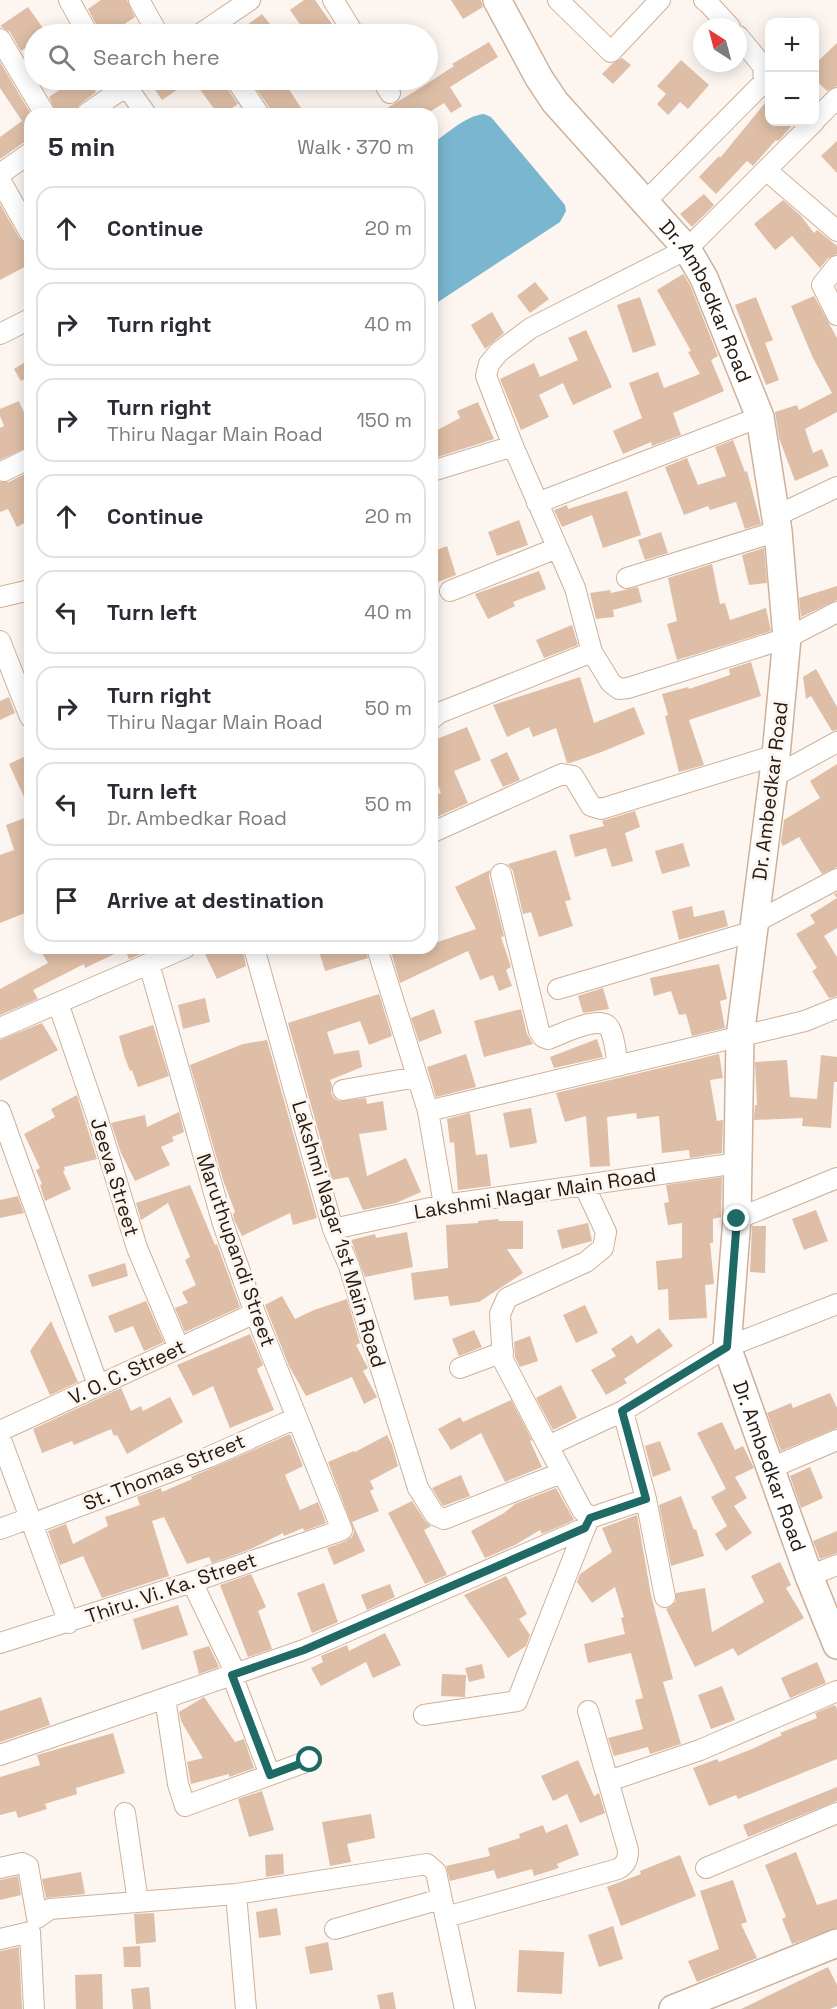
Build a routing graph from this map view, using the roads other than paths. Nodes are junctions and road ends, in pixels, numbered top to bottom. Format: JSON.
{"nodes":[{"id":1,"x":69,"y":0,"type":"edge"},
{"id":2,"x":139,"y":0,"type":"edge"},
{"id":3,"x":333,"y":0,"type":"edge"},
{"id":4,"x":497,"y":0,"type":"edge"},
{"id":5,"x":558,"y":0,"type":"edge"},
{"id":6,"x":660,"y":0,"type":"edge"},
{"id":7,"x":704,"y":0,"type":"edge"},
{"id":8,"x":238,"y":3,"type":"edge"},
{"id":9,"x":721,"y":18,"type":"edge"},
{"id":10,"x":82,"y":24,"type":"edge"},
{"id":11,"x":152,"y":24,"type":"edge"},
{"id":12,"x":214,"y":24,"type":"edge"},
{"id":13,"x":348,"y":24,"type":"edge"},
{"id":14,"x":0,"y":39,"type":"edge"},
{"id":15,"x":747,"y":47,"type":"edge"},
{"id":16,"x":24,"y":79,"type":"edge"},
{"id":17,"x":31,"y":90,"type":"edge"},
{"id":18,"x":116,"y":90,"type":"edge"},
{"id":19,"x":128,"y":90,"type":"edge"},
{"id":20,"x":243,"y":90,"type":"edge"},
{"id":21,"x":837,"y":98,"type":"edge"},
{"id":22,"x":41,"y":108,"type":"edge"},
{"id":23,"x":93,"y":108,"type":"edge"},
{"id":24,"x":141,"y":108,"type":"edge"},
{"id":25,"x":255,"y":108,"type":"edge"},
{"id":26,"x":819,"y":116,"type":"edge"},
{"id":27,"x":809,"y":126,"type":"edge"},
{"id":28,"x":24,"y":157,"type":"edge"},
{"id":29,"x":766,"y":170,"type":"junction"},
{"id":30,"x":0,"y":174,"type":"edge"},
{"id":31,"x":0,"y":180,"type":"edge"},
{"id":32,"x":645,"y":202,"type":"junction"},
{"id":33,"x":24,"y":222,"type":"edge"},
{"id":34,"x":837,"y":231,"type":"edge"},
{"id":35,"x":687,"y":249,"type":"junction"},
{"id":36,"x":837,"y":266,"type":"edge"},
{"id":37,"x":837,"y":315,"type":"edge"},
{"id":38,"x":24,"y":322,"type":"edge"},
{"id":39,"x":0,"y":334,"type":"edge"},
{"id":40,"x":760,"y":417,"type":"junction"},
{"id":41,"x":513,"y":446,"type":"junction"},
{"id":42,"x":24,"y":461,"type":"edge"},
{"id":43,"x":438,"y":469,"type":"edge"},
{"id":44,"x":4,"y":471,"type":"dead end"},
{"id":45,"x":837,"y":487,"type":"edge"},
{"id":46,"x":537,"y":503,"type":"junction"},
{"id":47,"x":777,"y":524,"type":"junction"},
{"id":48,"x":557,"y":548,"type":"junction"},
{"id":49,"x":627,"y":578,"type":"dead end"},
{"id":50,"x":24,"y":591,"type":"edge"},
{"id":51,"x":450,"y":591,"type":"dead end"},
{"id":52,"x":0,"y":597,"type":"edge"},
{"id":53,"x":837,"y":612,"type":"edge"},
{"id":54,"x":787,"y":638,"type":"junction"},
{"id":55,"x":0,"y":641,"type":"edge"},
{"id":56,"x":592,"y":652,"type":"junction"},
{"id":57,"x":24,"y":702,"type":"edge"},
{"id":58,"x":438,"y":714,"type":"edge"},
{"id":59,"x":837,"y":742,"type":"edge"},
{"id":60,"x":775,"y":766,"type":"junction"},
{"id":61,"x":438,"y":830,"type":"edge"},
{"id":62,"x":501,"y":874,"type":"dead end"},
{"id":63,"x":837,"y":879,"type":"edge"},
{"id":64,"x":754,"y":927,"type":"junction"},
{"id":65,"x":172,"y":954,"type":"edge"},
{"id":66,"x":257,"y":954,"type":"edge"},
{"id":67,"x":379,"y":954,"type":"edge"},
{"id":68,"x":149,"y":964,"type":"junction"},
{"id":69,"x":558,"y":989,"type":"dead end"},
{"id":70,"x":58,"y":1003,"type":"junction"},
{"id":71,"x":837,"y":1008,"type":"edge"},
{"id":72,"x":0,"y":1029,"type":"edge"},
{"id":73,"x":740,"y":1037,"type":"junction"},
{"id":74,"x":618,"y":1066,"type":"junction"},
{"id":75,"x":417,"y":1077,"type":"junction"},
{"id":76,"x":343,"y":1090,"type":"dead end"},
{"id":77,"x":0,"y":1111,"type":"edge"},
{"id":78,"x":428,"y":1111,"type":"junction"},
{"id":79,"x":7,"y":1152,"type":"edge"},
{"id":80,"x":738,"y":1163,"type":"junction"},
{"id":81,"x":837,"y":1178,"type":"edge"},
{"id":82,"x":584,"y":1185,"type":"junction"},
{"id":83,"x":444,"y":1205,"type":"junction"},
{"id":84,"x":737,"y":1219,"type":"junction"},
{"id":85,"x":333,"y":1229,"type":"junction"},
{"id":86,"x":837,"y":1304,"type":"edge"},
{"id":87,"x":255,"y":1313,"type":"junction"},
{"id":88,"x":727,"y":1347,"type":"junction"},
{"id":89,"x":179,"y":1348,"type":"junction"},
{"id":90,"x":503,"y":1352,"type":"junction"},
{"id":91,"x":460,"y":1368,"type":"dead end"},
{"id":92,"x":98,"y":1385,"type":"junction"},
{"id":93,"x":622,"y":1411,"type":"junction"},
{"id":94,"x":296,"y":1418,"type":"junction"},
{"id":95,"x":0,"y":1431,"type":"edge"},
{"id":96,"x":0,"y":1437,"type":"edge"},
{"id":97,"x":837,"y":1440,"type":"edge"},
{"id":98,"x":548,"y":1446,"type":"junction"},
{"id":99,"x":771,"y":1468,"type":"junction"},
{"id":100,"x":561,"y":1473,"type":"junction"},
{"id":101,"x":646,"y":1499,"type":"junction"},
{"id":102,"x":31,"y":1521,"type":"junction"},
{"id":103,"x":587,"y":1523,"type":"junction"},
{"id":104,"x":0,"y":1528,"type":"edge"},
{"id":105,"x":342,"y":1530,"type":"joint"},
{"id":106,"x":837,"y":1565,"type":"edge"},
{"id":107,"x":810,"y":1576,"type":"junction"},
{"id":108,"x":192,"y":1582,"type":"junction"},
{"id":109,"x":665,"y":1597,"type":"dead end"},
{"id":110,"x":69,"y":1623,"type":"junction"},
{"id":111,"x":0,"y":1643,"type":"edge"},
{"id":112,"x":837,"y":1645,"type":"edge"},
{"id":113,"x":234,"y":1674,"type":"junction"},
{"id":114,"x":837,"y":1691,"type":"edge"},
{"id":115,"x":165,"y":1698,"type":"junction"},
{"id":116,"x":588,"y":1711,"type":"dead end"},
{"id":117,"x":424,"y":1715,"type":"dead end"},
{"id":118,"x":0,"y":1755,"type":"edge"},
{"id":119,"x":310,"y":1760,"type":"dead end"},
{"id":120,"x":270,"y":1775,"type":"junction"},
{"id":121,"x":609,"y":1781,"type":"junction"},
{"id":122,"x":125,"y":1812,"type":"dead end"},
{"id":123,"x":837,"y":1813,"type":"edge"},
{"id":124,"x":0,"y":1868,"type":"edge"},
{"id":125,"x":706,"y":1868,"type":"dead end"},
{"id":126,"x":236,"y":1894,"type":"junction"},
{"id":127,"x":138,"y":1902,"type":"junction"},
{"id":128,"x":444,"y":1908,"type":"junction"},
{"id":129,"x":335,"y":1929,"type":"dead end"},
{"id":130,"x":0,"y":1939,"type":"edge"},
{"id":131,"x":837,"y":1943,"type":"edge"},
{"id":132,"x":34,"y":2009,"type":"edge"},
{"id":133,"x":246,"y":2009,"type":"edge"},
{"id":134,"x":465,"y":2009,"type":"edge"},
{"id":135,"x":673,"y":2009,"type":"edge"}],
"edges":[{"from":1,"to":10,"type":"street"},
{"from":2,"to":11,"type":"street"},
{"from":3,"to":13,"type":"street"},
{"from":4,"to":32,"type":"street","name":"Dr. Ambedkar Road"},
{"from":5,"to":6,"type":"street"},
{"from":7,"to":9,"type":"street"},
{"from":8,"to":12,"type":"street"},
{"from":14,"to":16,"type":"street"},
{"from":15,"to":32,"type":"street"},
{"from":17,"to":22,"type":"street"},
{"from":18,"to":23,"type":"street"},
{"from":19,"to":24,"type":"street"},
{"from":20,"to":25,"type":"street"},
{"from":21,"to":26,"type":"street"},
{"from":27,"to":29,"type":"street"},
{"from":28,"to":30,"type":"street"},
{"from":29,"to":34,"type":"street"},
{"from":29,"to":35,"type":"street"},
{"from":31,"to":33,"type":"street"},
{"from":32,"to":35,"type":"street","name":"Dr. Ambedkar Road"},
{"from":35,"to":40,"type":"street","name":"Dr. Ambedkar Road"},
{"from":35,"to":41,"type":"street"},
{"from":36,"to":37,"type":"street"},
{"from":38,"to":39,"type":"street"},
{"from":40,"to":46,"type":"street"},
{"from":40,"to":47,"type":"street","name":"Dr. Ambedkar Road"},
{"from":41,"to":43,"type":"street"},
{"from":41,"to":46,"type":"street"},
{"from":42,"to":44,"type":"street"},
{"from":45,"to":47,"type":"street"},
{"from":46,"to":48,"type":"street"},
{"from":47,"to":49,"type":"street"},
{"from":47,"to":54,"type":"street","name":"Dr. Ambedkar Road"},
{"from":48,"to":51,"type":"street"},
{"from":48,"to":56,"type":"street"},
{"from":50,"to":52,"type":"street"},
{"from":53,"to":54,"type":"street"},
{"from":54,"to":56,"type":"street"},
{"from":54,"to":60,"type":"street","name":"Dr. Ambedkar Road"},
{"from":55,"to":57,"type":"street"},
{"from":56,"to":58,"type":"street"},
{"from":59,"to":60,"type":"street"},
{"from":60,"to":61,"type":"street"},
{"from":60,"to":64,"type":"street","name":"Dr. Ambedkar Road"},
{"from":62,"to":74,"type":"street"},
{"from":63,"to":64,"type":"street"},
{"from":64,"to":69,"type":"street"},
{"from":64,"to":73,"type":"street","name":"Dr. Ambedkar Road"},
{"from":65,"to":68,"type":"street"},
{"from":66,"to":85,"type":"street","name":"Lakshmi Nagar 1st Main Road"},
{"from":67,"to":75,"type":"street"},
{"from":68,"to":70,"type":"street"},
{"from":68,"to":87,"type":"street","name":"Maruthupandi Street"},
{"from":70,"to":72,"type":"street"},
{"from":70,"to":89,"type":"street","name":"Jeeva Street"},
{"from":71,"to":73,"type":"street"},
{"from":73,"to":74,"type":"street"},
{"from":73,"to":80,"type":"street","name":"Dr. Ambedkar Road"},
{"from":74,"to":78,"type":"street"},
{"from":75,"to":76,"type":"street"},
{"from":75,"to":78,"type":"street"},
{"from":77,"to":79,"type":"street"},
{"from":78,"to":83,"type":"street"},
{"from":79,"to":92,"type":"street"},
{"from":80,"to":82,"type":"street","name":"Lakshmi Nagar Main Road"},
{"from":80,"to":84,"type":"street","name":"Dr. Ambedkar Road"},
{"from":81,"to":84,"type":"street"},
{"from":82,"to":83,"type":"street","name":"Lakshmi Nagar Main Road"},
{"from":82,"to":90,"type":"street"},
{"from":83,"to":85,"type":"street","name":"Lakshmi Nagar Main Road"},
{"from":84,"to":88,"type":"street","name":"Dr. Ambedkar Road"},
{"from":85,"to":100,"type":"street","name":"Lakshmi Nagar 1st Main Road"},
{"from":86,"to":88,"type":"street"},
{"from":87,"to":89,"type":"street","name":"V. O. C. Street"},
{"from":87,"to":94,"type":"street","name":"Maruthupandi Street"},
{"from":88,"to":93,"type":"street"},
{"from":88,"to":99,"type":"street","name":"Dr. Ambedkar Road"},
{"from":89,"to":92,"type":"street","name":"V. O. C. Street"},
{"from":90,"to":91,"type":"street"},
{"from":90,"to":98,"type":"street"},
{"from":92,"to":95,"type":"street","name":"V. O. C. Street"},
{"from":93,"to":98,"type":"street"},
{"from":93,"to":101,"type":"street"},
{"from":94,"to":102,"type":"street","name":"St. Thomas Street"},
{"from":94,"to":105,"type":"street","name":"Maruthupandi Street"},
{"from":96,"to":102,"type":"street"},
{"from":97,"to":99,"type":"street"},
{"from":98,"to":100,"type":"street"},
{"from":99,"to":107,"type":"street","name":"Dr. Ambedkar Road"},
{"from":100,"to":103,"type":"street"},
{"from":101,"to":103,"type":"street"},
{"from":101,"to":109,"type":"street"},
{"from":102,"to":104,"type":"street","name":"St. Thomas Street"},
{"from":102,"to":110,"type":"street"},
{"from":103,"to":113,"type":"street"},
{"from":103,"to":117,"type":"street"},
{"from":105,"to":108,"type":"street","name":"Thiru. Vi. Ka. Street"},
{"from":106,"to":107,"type":"street"},
{"from":107,"to":112,"type":"street","name":"Dr. Ambedkar Road"},
{"from":108,"to":110,"type":"street","name":"Thiru. Vi. Ka. Street"},
{"from":108,"to":113,"type":"street"},
{"from":110,"to":111,"type":"street","name":"Thiru. Vi. Ka. Street"},
{"from":113,"to":115,"type":"street"},
{"from":113,"to":120,"type":"street"},
{"from":114,"to":121,"type":"street"},
{"from":115,"to":118,"type":"street"},
{"from":115,"to":120,"type":"street"},
{"from":116,"to":121,"type":"street"},
{"from":119,"to":120,"type":"street"},
{"from":121,"to":128,"type":"street"},
{"from":122,"to":127,"type":"street"},
{"from":123,"to":125,"type":"street"},
{"from":124,"to":127,"type":"street"},
{"from":126,"to":127,"type":"street"},
{"from":126,"to":128,"type":"street"},
{"from":126,"to":133,"type":"street"},
{"from":128,"to":129,"type":"street"},
{"from":128,"to":134,"type":"street"},
{"from":130,"to":132,"type":"street"},
{"from":131,"to":135,"type":"street"}]}
